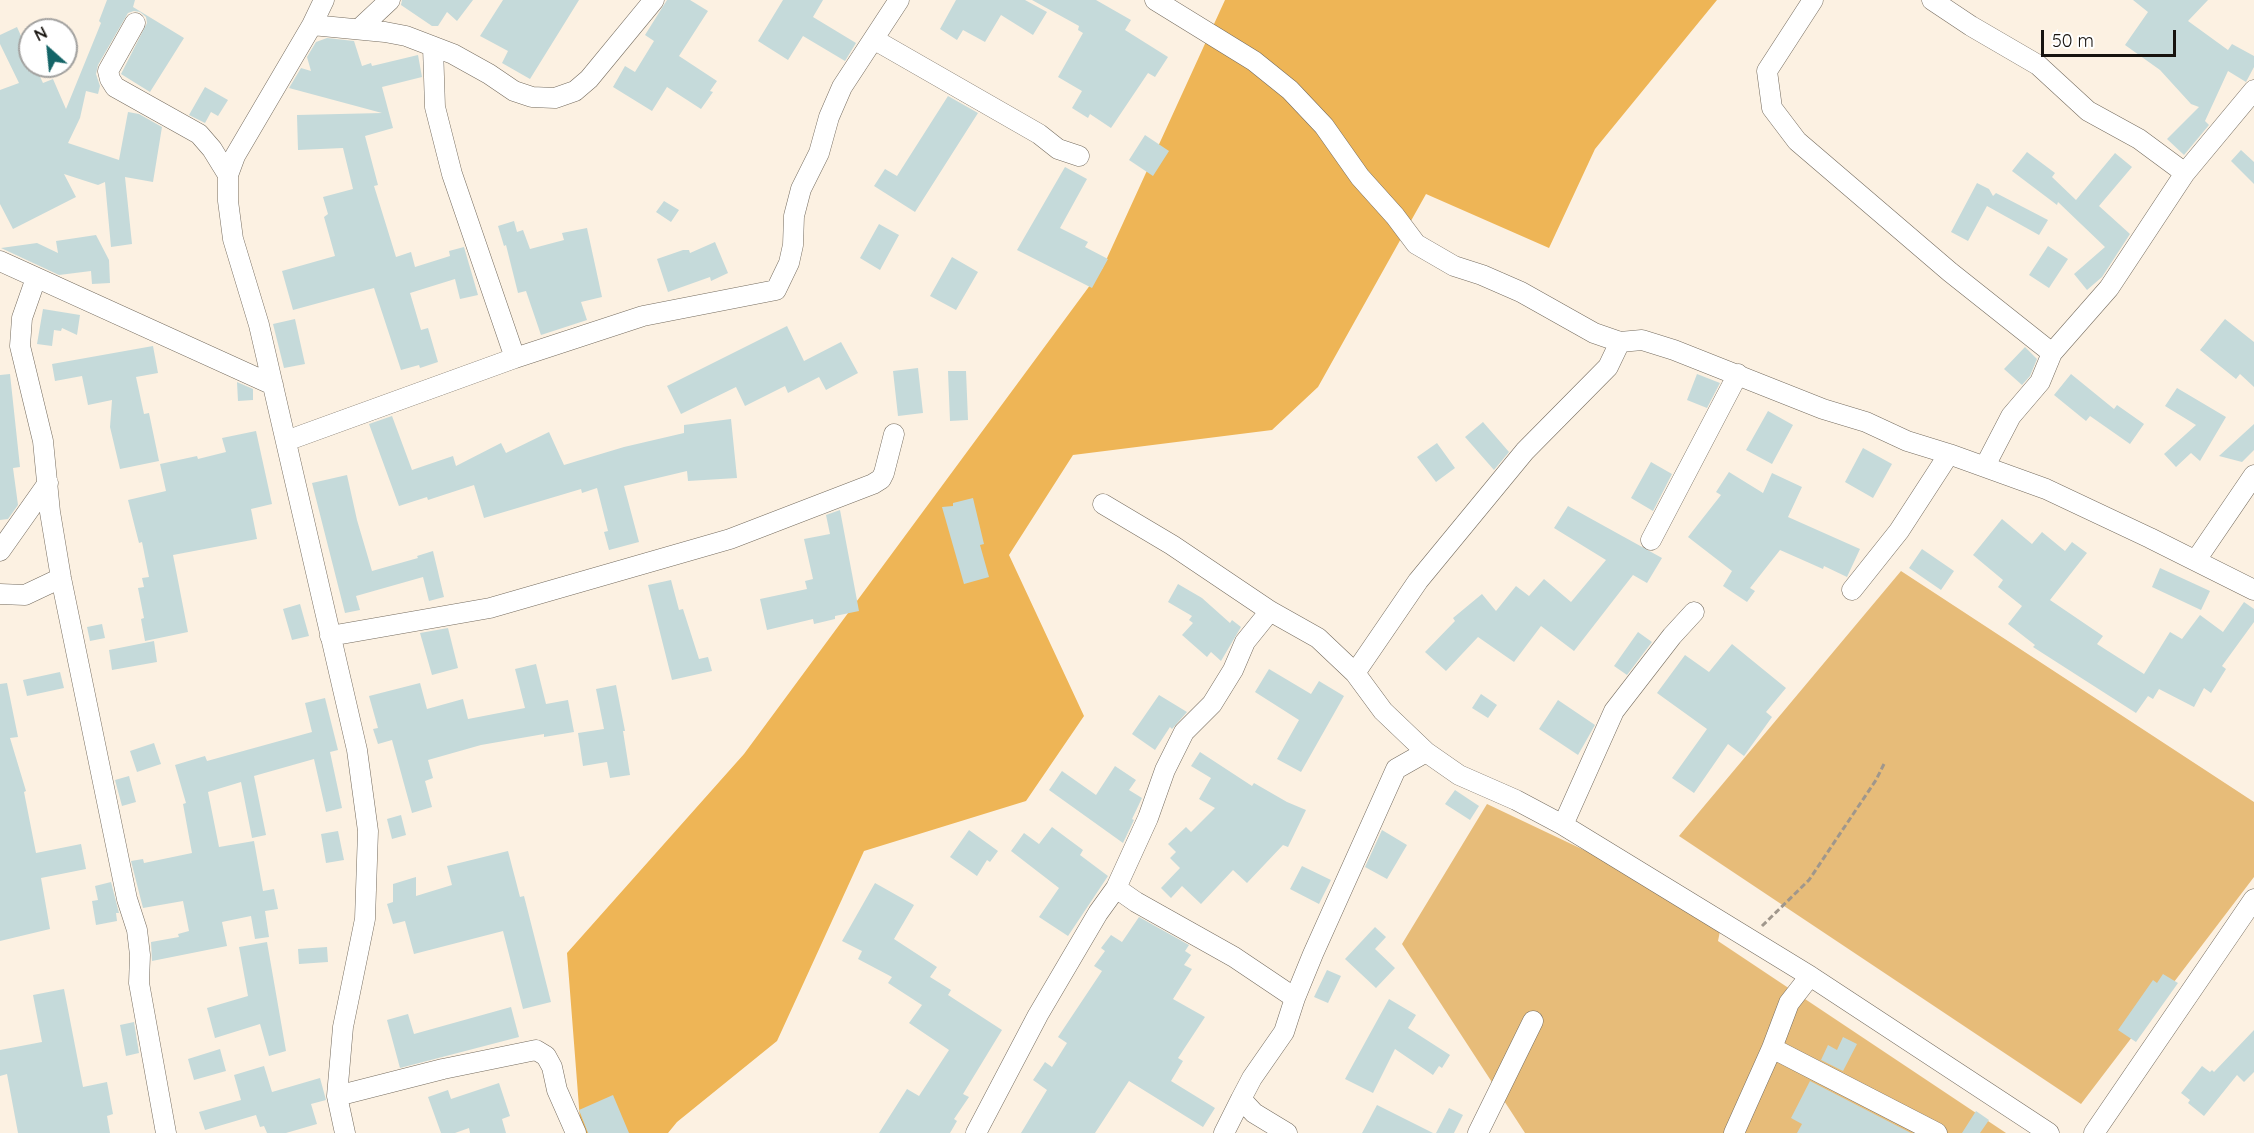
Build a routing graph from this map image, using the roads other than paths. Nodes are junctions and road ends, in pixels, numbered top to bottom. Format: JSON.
{"nodes":[{"id":1,"x":324,"y":0,"type":"edge"},
{"id":2,"x":390,"y":0,"type":"edge"},
{"id":3,"x":654,"y":0,"type":"edge"},
{"id":4,"x":1155,"y":0,"type":"edge"},
{"id":5,"x":1813,"y":0,"type":"edge"},
{"id":6,"x":1932,"y":0,"type":"edge"},
{"id":7,"x":893,"y":2,"type":"edge"},
{"id":8,"x":135,"y":23,"type":"dead end"},
{"id":9,"x":312,"y":25,"type":"junction"},
{"id":10,"x":358,"y":29,"type":"junction"},
{"id":11,"x":875,"y":40,"type":"junction"},
{"id":12,"x":433,"y":47,"type":"junction"},
{"id":13,"x":2254,"y":90,"type":"edge"},
{"id":14,"x":1079,"y":156,"type":"dead end"},
{"id":15,"x":2185,"y":173,"type":"junction"},
{"id":16,"x":228,"y":175,"type":"junction"},
{"id":17,"x":0,"y":261,"type":"edge"},
{"id":18,"x":36,"y":278,"type":"junction"},
{"id":19,"x":1620,"y":342,"type":"junction"},
{"id":20,"x":2052,"y":353,"type":"junction"},
{"id":21,"x":515,"y":358,"type":"junction"},
{"id":22,"x":1738,"y":374,"type":"junction"},
{"id":23,"x":273,"y":385,"type":"junction"},
{"id":24,"x":894,"y":434,"type":"dead end"},
{"id":25,"x":286,"y":441,"type":"junction"},
{"id":26,"x":1949,"y":454,"type":"junction"},
{"id":27,"x":1985,"y":466,"type":"junction"},
{"id":28,"x":2254,"y":475,"type":"edge"},
{"id":29,"x":48,"y":483,"type":"junction"},
{"id":30,"x":1103,"y":504,"type":"dead end"},
{"id":31,"x":1651,"y":540,"type":"dead end"},
{"id":32,"x":0,"y":551,"type":"edge"},
{"id":33,"x":2196,"y":560,"type":"junction"},
{"id":34,"x":61,"y":578,"type":"junction"},
{"id":35,"x":1852,"y":590,"type":"dead end"},
{"id":36,"x":2254,"y":590,"type":"edge"},
{"id":37,"x":0,"y":594,"type":"edge"},
{"id":38,"x":1270,"y":611,"type":"junction"},
{"id":39,"x":1694,"y":612,"type":"dead end"},
{"id":40,"x":330,"y":636,"type":"junction"},
{"id":41,"x":1355,"y":673,"type":"junction"},
{"id":42,"x":1426,"y":752,"type":"junction"},
{"id":43,"x":1563,"y":825,"type":"junction"},
{"id":44,"x":1116,"y":888,"type":"junction"},
{"id":45,"x":2254,"y":899,"type":"edge"},
{"id":46,"x":1810,"y":976,"type":"junction"},
{"id":47,"x":1295,"y":998,"type":"junction"},
{"id":48,"x":1533,"y":1021,"type":"dead end"},
{"id":49,"x":1772,"y":1048,"type":"junction"},
{"id":50,"x":337,"y":1096,"type":"junction"},
{"id":51,"x":1241,"y":1099,"type":"junction"},
{"id":52,"x":166,"y":1133,"type":"edge"},
{"id":53,"x":345,"y":1133,"type":"edge"},
{"id":54,"x":576,"y":1133,"type":"edge"},
{"id":55,"x":976,"y":1133,"type":"edge"},
{"id":56,"x":1224,"y":1133,"type":"edge"},
{"id":57,"x":1287,"y":1133,"type":"edge"},
{"id":58,"x":1478,"y":1133,"type":"edge"},
{"id":59,"x":1734,"y":1133,"type":"edge"},
{"id":60,"x":1937,"y":1133,"type":"edge"},
{"id":61,"x":2049,"y":1133,"type":"edge"},
{"id":62,"x":2094,"y":1133,"type":"edge"}],
"edges":[{"from":1,"to":9,"type":"street"},
{"from":2,"to":10,"type":"street"},
{"from":3,"to":12,"type":"street"},
{"from":4,"to":19,"type":"street"},
{"from":5,"to":20,"type":"street"},
{"from":6,"to":15,"type":"street"},
{"from":7,"to":11,"type":"street"},
{"from":8,"to":16,"type":"street"},
{"from":9,"to":10,"type":"street"},
{"from":9,"to":16,"type":"street"},
{"from":10,"to":12,"type":"street"},
{"from":11,"to":14,"type":"street"},
{"from":11,"to":21,"type":"street"},
{"from":12,"to":21,"type":"street"},
{"from":13,"to":15,"type":"street"},
{"from":15,"to":20,"type":"street"},
{"from":16,"to":23,"type":"street"},
{"from":17,"to":18,"type":"street"},
{"from":18,"to":23,"type":"street"},
{"from":18,"to":29,"type":"street"},
{"from":19,"to":22,"type":"street"},
{"from":19,"to":41,"type":"street"},
{"from":20,"to":27,"type":"street"},
{"from":21,"to":25,"type":"street"},
{"from":22,"to":26,"type":"street"},
{"from":22,"to":31,"type":"street"},
{"from":23,"to":25,"type":"street"},
{"from":24,"to":40,"type":"street"},
{"from":25,"to":40,"type":"street"},
{"from":26,"to":27,"type":"street"},
{"from":26,"to":35,"type":"street"},
{"from":27,"to":33,"type":"street"},
{"from":28,"to":33,"type":"street"},
{"from":29,"to":32,"type":"street"},
{"from":29,"to":34,"type":"street"},
{"from":30,"to":38,"type":"street"},
{"from":33,"to":36,"type":"street"},
{"from":34,"to":37,"type":"street"},
{"from":34,"to":52,"type":"street"},
{"from":38,"to":41,"type":"street"},
{"from":38,"to":44,"type":"street"},
{"from":39,"to":43,"type":"street"},
{"from":40,"to":50,"type":"street"},
{"from":41,"to":42,"type":"street"},
{"from":42,"to":43,"type":"street"},
{"from":42,"to":47,"type":"street"},
{"from":43,"to":46,"type":"street"},
{"from":44,"to":47,"type":"street"},
{"from":44,"to":55,"type":"street"},
{"from":45,"to":62,"type":"street"},
{"from":46,"to":49,"type":"street"},
{"from":46,"to":61,"type":"street"},
{"from":47,"to":51,"type":"street"},
{"from":48,"to":58,"type":"street"},
{"from":49,"to":59,"type":"street"},
{"from":49,"to":60,"type":"street"},
{"from":50,"to":53,"type":"street"},
{"from":50,"to":54,"type":"street"},
{"from":51,"to":56,"type":"street"},
{"from":51,"to":57,"type":"street"}]}
